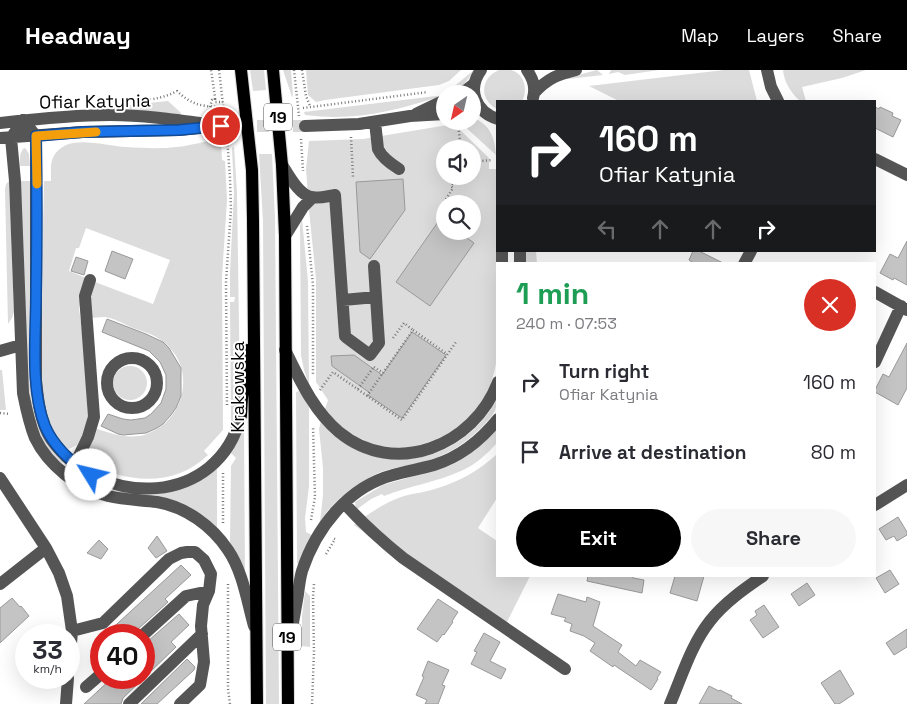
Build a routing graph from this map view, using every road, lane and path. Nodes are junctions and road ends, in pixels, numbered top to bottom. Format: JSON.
{"nodes":[{"id":1,"x":211,"y":70,"type":"edge"},
{"id":2,"x":219,"y":70,"type":"edge"},
{"id":3,"x":272,"y":70,"type":"edge"},
{"id":4,"x":294,"y":70,"type":"edge"},
{"id":5,"x":302,"y":70,"type":"edge"},
{"id":6,"x":481,"y":70,"type":"edge"},
{"id":7,"x":527,"y":70,"type":"edge"},
{"id":8,"x":576,"y":70,"type":"edge"},
{"id":9,"x":766,"y":70,"type":"edge"},
{"id":10,"x":240,"y":73,"type":"edge"},
{"id":11,"x":474,"y":84,"type":"joint"},
{"id":12,"x":434,"y":92,"type":"dead end"},
{"id":13,"x":533,"y":97,"type":"edge"},
{"id":14,"x":306,"y":98,"type":"junction"},
{"id":15,"x":215,"y":99,"type":"junction"},
{"id":16,"x":298,"y":100,"type":"junction"},
{"id":17,"x":778,"y":100,"type":"edge"},
{"id":18,"x":223,"y":102,"type":"junction"},
{"id":19,"x":436,"y":104,"type":"edge"},
{"id":20,"x":310,"y":106,"type":"junction"},
{"id":21,"x":210,"y":107,"type":"dead end"},
{"id":22,"x":302,"y":108,"type":"dead end"},
{"id":23,"x":436,"y":115,"type":"edge"},
{"id":24,"x":410,"y":116,"type":"junction"},
{"id":25,"x":489,"y":117,"type":"edge"},
{"id":26,"x":225,"y":118,"type":"dead end"},
{"id":27,"x":23,"y":120,"type":"junction"},
{"id":28,"x":375,"y":122,"type":"junction"},
{"id":29,"x":0,"y":123,"type":"edge"},
{"id":30,"x":302,"y":125,"type":"junction"},
{"id":31,"x":226,"y":134,"type":"dead end"},
{"id":32,"x":351,"y":135,"type":"dead end"},
{"id":33,"x":36,"y":136,"type":"junction"},
{"id":34,"x":5,"y":138,"type":"edge"},
{"id":35,"x":492,"y":160,"type":"dead end"},
{"id":36,"x":876,"y":160,"type":"edge"},
{"id":37,"x":481,"y":161,"type":"edge"},
{"id":38,"x":282,"y":165,"type":"junction"},
{"id":39,"x":399,"y":170,"type":"dead end"},
{"id":40,"x":907,"y":175,"type":"edge"},
{"id":41,"x":353,"y":177,"type":"dead end"},
{"id":42,"x":451,"y":185,"type":"edge"},
{"id":43,"x":448,"y":195,"type":"edge"},
{"id":44,"x":308,"y":198,"type":"junction"},
{"id":45,"x":285,"y":236,"type":"junction"},
{"id":46,"x":374,"y":266,"type":"dead end"},
{"id":47,"x":90,"y":280,"type":"dead end"},
{"id":48,"x":876,"y":293,"type":"edge"},
{"id":49,"x":376,"y":297,"type":"junction"},
{"id":50,"x":343,"y":300,"type":"junction"},
{"id":51,"x":904,"y":308,"type":"edge"},
{"id":52,"x":254,"y":315,"type":"junction"},
{"id":53,"x":456,"y":342,"type":"dead end"},
{"id":54,"x":21,"y":345,"type":"junction"},
{"id":55,"x":393,"y":348,"type":"dead end"},
{"id":56,"x":285,"y":350,"type":"junction"},
{"id":57,"x":0,"y":351,"type":"edge"},
{"id":58,"x":398,"y":352,"type":"junction"},
{"id":59,"x":448,"y":354,"type":"junction"},
{"id":60,"x":876,"y":360,"type":"edge"},
{"id":61,"x":374,"y":367,"type":"dead end"},
{"id":62,"x":383,"y":373,"type":"junction"},
{"id":63,"x":313,"y":383,"type":"dead end"},
{"id":64,"x":324,"y":384,"type":"dead end"},
{"id":65,"x":316,"y":388,"type":"dead end"},
{"id":66,"x":496,"y":388,"type":"edge"},
{"id":67,"x":368,"y":396,"type":"junction"},
{"id":68,"x":113,"y":401,"type":"junction"},
{"id":69,"x":318,"y":409,"type":"junction"},
{"id":70,"x":227,"y":412,"type":"dead end"},
{"id":71,"x":0,"y":413,"type":"edge"},
{"id":72,"x":10,"y":414,"type":"dead end"},
{"id":73,"x":242,"y":415,"type":"joint"},
{"id":74,"x":94,"y":417,"type":"junction"},
{"id":75,"x":496,"y":420,"type":"edge"},
{"id":76,"x":222,"y":455,"type":"junction"},
{"id":77,"x":75,"y":464,"type":"junction"},
{"id":78,"x":66,"y":475,"type":"junction"},
{"id":79,"x":0,"y":478,"type":"edge"},
{"id":80,"x":907,"y":485,"type":"edge"},
{"id":81,"x":344,"y":503,"type":"junction"},
{"id":82,"x":876,"y":504,"type":"edge"},
{"id":83,"x":310,"y":524,"type":"dead end"},
{"id":84,"x":335,"y":539,"type":"dead end"},
{"id":85,"x":220,"y":540,"type":"junction"},
{"id":86,"x":46,"y":548,"type":"junction"},
{"id":87,"x":322,"y":561,"type":"dead end"},
{"id":88,"x":761,"y":577,"type":"edge"},
{"id":89,"x":227,"y":579,"type":"dead end"},
{"id":90,"x":315,"y":580,"type":"dead end"},
{"id":91,"x":0,"y":584,"type":"edge"},
{"id":92,"x":209,"y":590,"type":"junction"},
{"id":93,"x":71,"y":624,"type":"edge"},
{"id":94,"x":155,"y":624,"type":"edge"},
{"id":95,"x":80,"y":629,"type":"edge"},
{"id":96,"x":202,"y":634,"type":"junction"},
{"id":97,"x":256,"y":635,"type":"junction"},
{"id":98,"x":288,"y":652,"type":"junction"},
{"id":99,"x":565,"y":669,"type":"dead end"},
{"id":100,"x":90,"y":684,"type":"edge"},
{"id":101,"x":86,"y":688,"type":"dead end"},
{"id":102,"x":67,"y":689,"type":"edge"},
{"id":103,"x":66,"y":704,"type":"edge"},
{"id":104,"x":128,"y":704,"type":"edge"},
{"id":105,"x":180,"y":704,"type":"edge"},
{"id":106,"x":230,"y":704,"type":"edge"},
{"id":107,"x":257,"y":704,"type":"edge"},
{"id":108,"x":288,"y":704,"type":"edge"},
{"id":109,"x":312,"y":704,"type":"edge"},
{"id":110,"x":670,"y":704,"type":"edge"}],
"edges":[{"from":1,"to":15,"type":"path"},
{"from":2,"to":18,"type":"path"},
{"from":3,"to":38,"type":"main road","number":"19"},
{"from":4,"to":16,"type":"path"},
{"from":5,"to":14,"type":"path"},
{"from":6,"to":11,"type":"street"},
{"from":7,"to":13,"type":"street"},
{"from":8,"to":13,"type":"street"},
{"from":9,"to":17,"type":"street"},
{"from":10,"to":52,"type":"main road","name":"Krakowska","number":"19"},
{"from":11,"to":25,"type":"street"},
{"from":12,"to":20,"type":"path"},
{"from":14,"to":16,"type":"path"},
{"from":14,"to":20,"type":"path"},
{"from":15,"to":18,"type":"path"},
{"from":15,"to":21,"type":"path"},
{"from":16,"to":30,"type":"path"},
{"from":18,"to":26,"type":"path"},
{"from":19,"to":24,"type":"street"},
{"from":20,"to":22,"type":"path"},
{"from":23,"to":24,"type":"street"},
{"from":24,"to":28,"type":"street"},
{"from":27,"to":29,"type":"street","name":"Ofiar Katynia"},
{"from":27,"to":33,"type":"street","name":"Ofiar Katynia"},
{"from":27,"to":33,"type":"street","name":"Ofiar Katynia"},
{"from":27,"to":34,"type":"street","name":"Ofiar Katynia"},
{"from":28,"to":30,"type":"street"},
{"from":28,"to":39,"type":"street"},
{"from":30,"to":44,"type":"path"},
{"from":31,"to":70,"type":"path"},
{"from":32,"to":41,"type":"path"},
{"from":33,"to":34,"type":"street","name":"Ofiar Katynia"},
{"from":33,"to":77,"type":"street","name":"Ofiar Katynia"},
{"from":34,"to":54,"type":"street"},
{"from":35,"to":37,"type":"path"},
{"from":36,"to":40,"type":"street"},
{"from":38,"to":44,"type":"street"},
{"from":38,"to":45,"type":"main road","number":"19"},
{"from":42,"to":43,"type":"path"},
{"from":44,"to":45,"type":"street"},
{"from":44,"to":50,"type":"street"},
{"from":44,"to":63,"type":"path"},
{"from":45,"to":56,"type":"main road","number":"19"},
{"from":46,"to":49,"type":"street"},
{"from":47,"to":74,"type":"street"},
{"from":48,"to":51,"type":"street"},
{"from":49,"to":50,"type":"street"},
{"from":49,"to":50,"type":"street"},
{"from":51,"to":60,"type":"street"},
{"from":52,"to":73,"type":"main road"},
{"from":52,"to":97,"type":"main road","name":"Krakowska","number":"19"},
{"from":53,"to":59,"type":"path"},
{"from":54,"to":57,"type":"street"},
{"from":54,"to":78,"type":"street"},
{"from":55,"to":58,"type":"path"},
{"from":56,"to":69,"type":"street"},
{"from":56,"to":98,"type":"main road","number":"19"},
{"from":58,"to":59,"type":"path"},
{"from":58,"to":62,"type":"path"},
{"from":59,"to":67,"type":"path"},
{"from":61,"to":62,"type":"path"},
{"from":62,"to":67,"type":"path"},
{"from":64,"to":67,"type":"path"},
{"from":65,"to":69,"type":"path"},
{"from":66,"to":69,"type":"street"},
{"from":68,"to":68,"type":"street"},
{"from":68,"to":74,"type":"street"},
{"from":69,"to":83,"type":"path"},
{"from":71,"to":72,"type":"path"},
{"from":73,"to":76,"type":"street","name":"Ofiar Katynia"},
{"from":74,"to":77,"type":"street"},
{"from":75,"to":81,"type":"street"},
{"from":76,"to":77,"type":"street","name":"Ofiar Katynia"},
{"from":76,"to":85,"type":"path"},
{"from":77,"to":78,"type":"street"},
{"from":78,"to":85,"type":"street"},
{"from":79,"to":86,"type":"street"},
{"from":80,"to":82,"type":"street"},
{"from":81,"to":98,"type":"street"},
{"from":81,"to":99,"type":"street"},
{"from":84,"to":87,"type":"path"},
{"from":85,"to":97,"type":"street"},
{"from":86,"to":91,"type":"street"},
{"from":86,"to":93,"type":"street"},
{"from":88,"to":110,"type":"street"},
{"from":89,"to":106,"type":"path"},
{"from":90,"to":109,"type":"path"},
{"from":92,"to":94,"type":"street"},
{"from":92,"to":95,"type":"street"},
{"from":92,"to":96,"type":"street"},
{"from":96,"to":104,"type":"street"},
{"from":96,"to":105,"type":"street"},
{"from":97,"to":107,"type":"main road","name":"Krakowska","number":"19"},
{"from":98,"to":108,"type":"main road","number":"19"},
{"from":100,"to":101,"type":"street"},
{"from":102,"to":103,"type":"street"}]}
